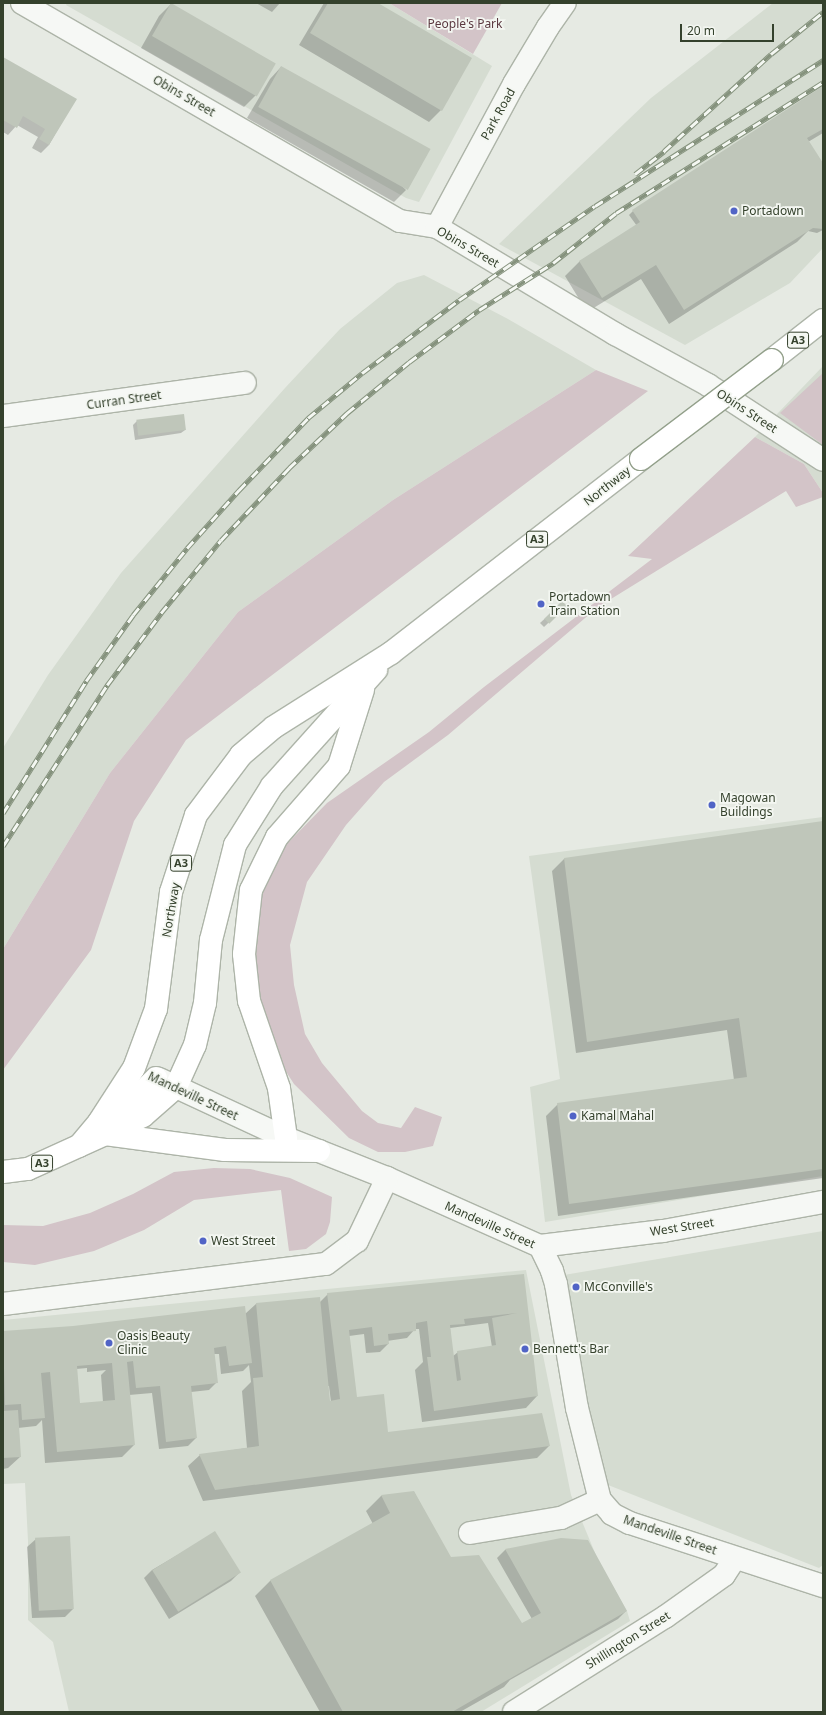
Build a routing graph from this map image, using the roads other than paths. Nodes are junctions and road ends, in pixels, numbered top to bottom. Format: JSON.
{"nodes":[{"id":1,"x":565,"y":3,"type":"edge"},
{"id":2,"x":31,"y":5,"type":"edge"},
{"id":3,"x":437,"y":227,"type":"junction"},
{"id":4,"x":823,"y":320,"type":"edge"},
{"id":5,"x":245,"y":383,"type":"dead end"},
{"id":6,"x":3,"y":416,"type":"edge"},
{"id":7,"x":823,"y":460,"type":"edge"},
{"id":8,"x":391,"y":653,"type":"junction"},
{"id":9,"x":365,"y":684,"type":"junction"},
{"id":10,"x":134,"y":1068,"type":"junction"},
{"id":11,"x":156,"y":1078,"type":"junction"},
{"id":12,"x":176,"y":1087,"type":"junction"},
{"id":13,"x":102,"y":1128,"type":"junction"},
{"id":14,"x":286,"y":1138,"type":"junction"},
{"id":15,"x":319,"y":1151,"type":"junction"},
{"id":16,"x":3,"y":1172,"type":"edge"},
{"id":17,"x":386,"y":1178,"type":"junction"},
{"id":18,"x":823,"y":1202,"type":"edge"},
{"id":19,"x":566,"y":1243,"type":"junction"},
{"id":20,"x":540,"y":1246,"type":"junction"},
{"id":21,"x":552,"y":1271,"type":"junction"},
{"id":22,"x":3,"y":1304,"type":"edge"},
{"id":23,"x":600,"y":1500,"type":"junction"},
{"id":24,"x":470,"y":1533,"type":"dead end"},
{"id":25,"x":735,"y":1558,"type":"junction"},
{"id":26,"x":823,"y":1586,"type":"edge"},
{"id":27,"x":514,"y":1712,"type":"edge"}],
"edges":[{"from":1,"to":3,"type":"street","name":"Park Road"},
{"from":2,"to":3,"type":"street","name":"Obins Street"},
{"from":3,"to":7,"type":"street","name":"Obins Street"},
{"from":4,"to":8,"type":"highway","name":"Northway","number":"A3","bridge":true},
{"from":5,"to":6,"type":"street","name":"Curran Street"},
{"from":8,"to":9,"type":"highway","name":"Northway","number":"A3"},
{"from":8,"to":10,"type":"highway","name":"Northway","number":"A3"},
{"from":9,"to":12,"type":"highway","name":"Northway","number":"A3"},
{"from":9,"to":14,"type":"highway"},
{"from":10,"to":11,"type":"street","name":"Mandeville Street"},
{"from":10,"to":13,"type":"highway","name":"Northway","number":"A3"},
{"from":11,"to":12,"type":"street","name":"Mandeville Street"},
{"from":11,"to":13,"type":"highway"},
{"from":12,"to":13,"type":"highway","name":"Northway","number":"A3"},
{"from":12,"to":14,"type":"street","name":"Mandeville Street"},
{"from":13,"to":15,"type":"highway"},
{"from":13,"to":16,"type":"highway","name":"Northway","number":"A3"},
{"from":14,"to":15,"type":"street","name":"Mandeville Street"},
{"from":15,"to":17,"type":"street","name":"Mandeville Street"},
{"from":17,"to":20,"type":"street","name":"Mandeville Street"},
{"from":17,"to":22,"type":"street"},
{"from":18,"to":19,"type":"street","name":"West Street"},
{"from":19,"to":20,"type":"street","name":"West Street"},
{"from":19,"to":21,"type":"street"},
{"from":20,"to":21,"type":"street","name":"Mandeville Street"},
{"from":21,"to":23,"type":"street","name":"Mandeville Street"},
{"from":23,"to":24,"type":"street"},
{"from":23,"to":25,"type":"street","name":"Mandeville Street"},
{"from":25,"to":26,"type":"street","name":"Mandeville Street"},
{"from":25,"to":27,"type":"street","name":"Shillington Street"}]}
